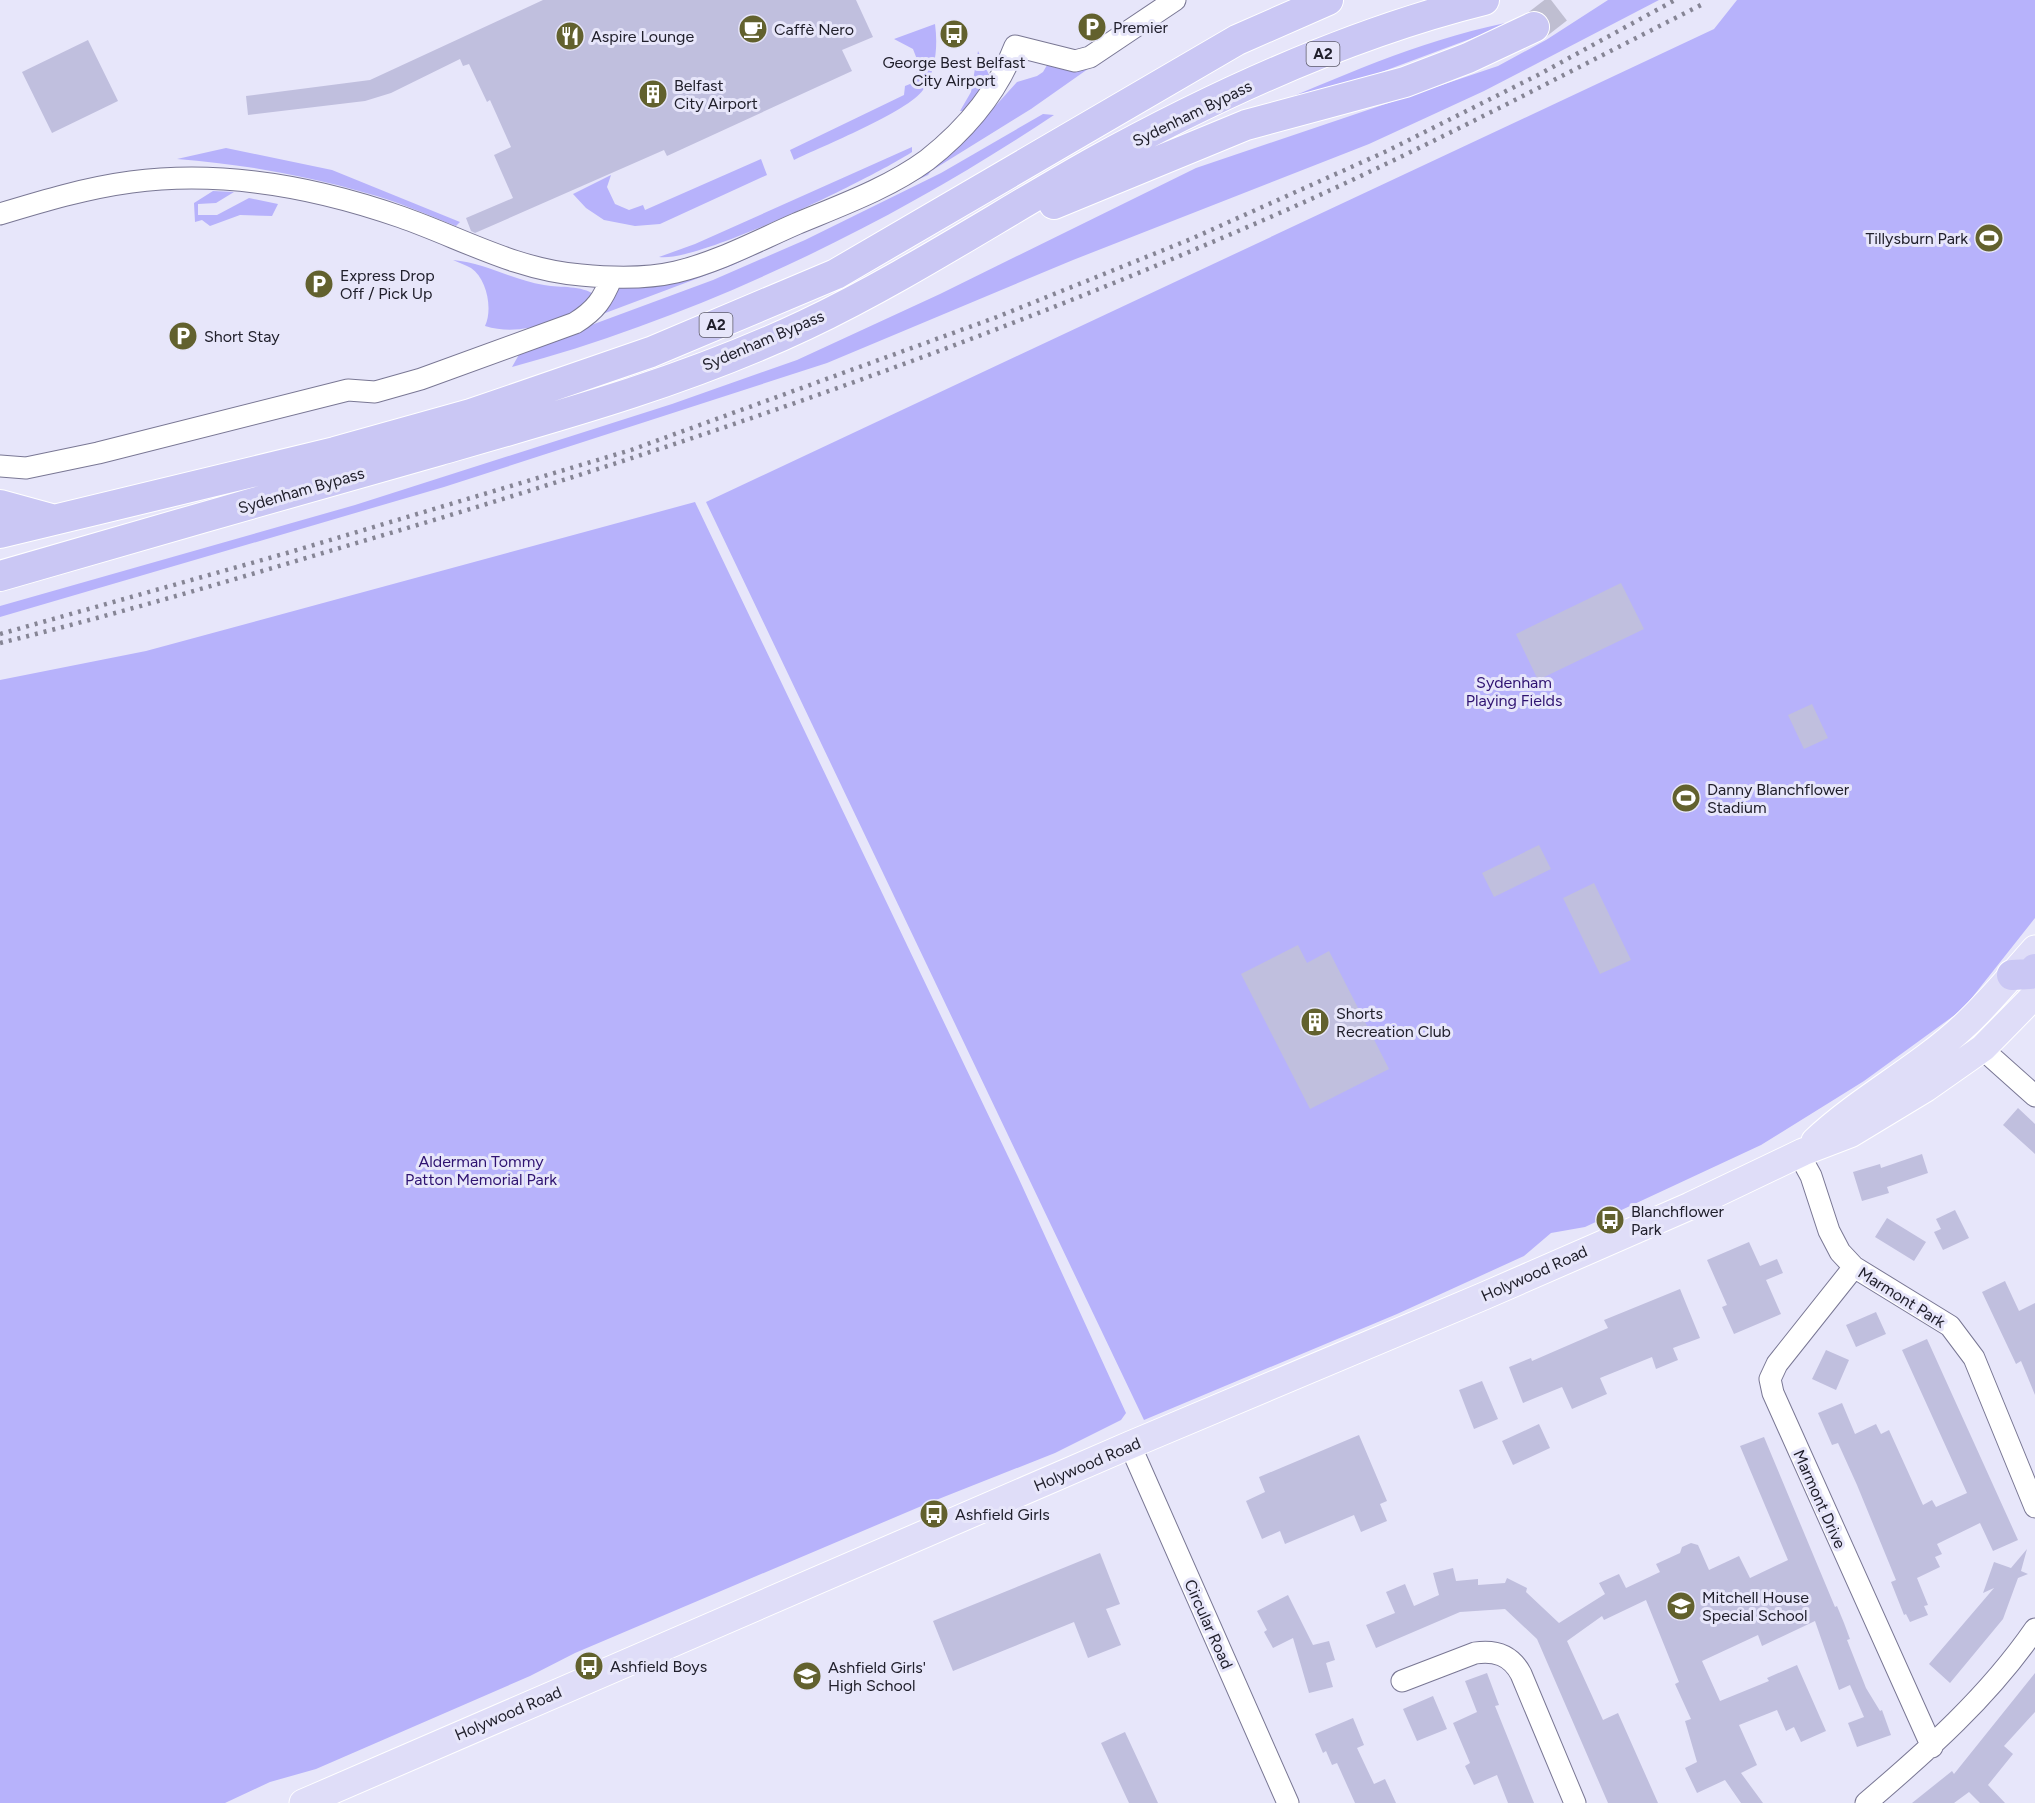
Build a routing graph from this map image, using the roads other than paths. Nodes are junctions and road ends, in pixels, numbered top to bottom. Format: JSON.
{"nodes":[{"id":1,"x":1175,"y":0,"type":"edge"},
{"id":2,"x":1328,"y":0,"type":"edge"},
{"id":3,"x":1484,"y":0,"type":"edge"},
{"id":4,"x":1534,"y":27,"type":"tunnel mouth"},
{"id":5,"x":0,"y":214,"type":"edge"},
{"id":6,"x":1006,"y":214,"type":"junction"},
{"id":7,"x":612,"y":277,"type":"junction"},
{"id":8,"x":0,"y":466,"type":"edge"},
{"id":9,"x":0,"y":505,"type":"edge"},
{"id":10,"x":51,"y":519,"type":"junction"},
{"id":11,"x":0,"y":533,"type":"edge"},
{"id":12,"x":0,"y":562,"type":"edge"},
{"id":13,"x":35,"y":566,"type":"junction"},
{"id":14,"x":0,"y":576,"type":"edge"},
{"id":15,"x":2035,"y":949,"type":"edge"},
{"id":16,"x":2024,"y":972,"type":"edge"},
{"id":17,"x":2035,"y":995,"type":"edge"},
{"id":18,"x":1964,"y":1027,"type":"junction"},
{"id":19,"x":1983,"y":1048,"type":"junction"},
{"id":20,"x":2035,"y":1096,"type":"edge"},
{"id":21,"x":1801,"y":1153,"type":"junction"},
{"id":22,"x":1854,"y":1267,"type":"junction"},
{"id":23,"x":1130,"y":1445,"type":"junction"},
{"id":24,"x":2035,"y":1507,"type":"edge"},
{"id":25,"x":2035,"y":1629,"type":"edge"},
{"id":26,"x":1402,"y":1681,"type":"dead end"},
{"id":27,"x":1932,"y":1747,"type":"junction"},
{"id":28,"x":303,"y":1803,"type":"edge"},
{"id":29,"x":1288,"y":1803,"type":"edge"},
{"id":30,"x":1575,"y":1803,"type":"edge"},
{"id":31,"x":1866,"y":1803,"type":"edge"}],
"edges":[{"from":1,"to":7,"type":"street"},
{"from":2,"to":10,"type":"highway","name":"Sydenham Bypass","number":"A2"},
{"from":3,"to":6,"type":"highway","name":"Sydenham Bypass","number":"A2"},
{"from":4,"to":6,"type":"highway"},
{"from":5,"to":7,"type":"street"},
{"from":6,"to":13,"type":"highway","name":"Sydenham Bypass","number":"A2"},
{"from":7,"to":8,"type":"street"},
{"from":9,"to":10,"type":"highway"},
{"from":10,"to":11,"type":"highway","name":"Sydenham Bypass","number":"A2"},
{"from":12,"to":13,"type":"highway"},
{"from":13,"to":14,"type":"highway","name":"Sydenham Bypass","number":"A2"},
{"from":15,"to":16,"type":"main road","name":"Holywood Road"},
{"from":16,"to":18,"type":"main road","name":"Holywood Road"},
{"from":17,"to":19,"type":"main road","name":"Holywood Road"},
{"from":18,"to":19,"type":"street"},
{"from":18,"to":21,"type":"main road","name":"Holywood Road"},
{"from":19,"to":20,"type":"street"},
{"from":19,"to":21,"type":"main road","name":"Holywood Road"},
{"from":21,"to":22,"type":"street","name":"Marmont Park"},
{"from":21,"to":23,"type":"main road","name":"Holywood Road"},
{"from":22,"to":24,"type":"street","name":"Marmont Park"},
{"from":22,"to":27,"type":"street","name":"Marmont Drive"},
{"from":23,"to":28,"type":"main road","name":"Holywood Road"},
{"from":23,"to":29,"type":"street","name":"Circular Road"},
{"from":25,"to":27,"type":"street"},
{"from":26,"to":30,"type":"street"},
{"from":27,"to":31,"type":"street"}]}
